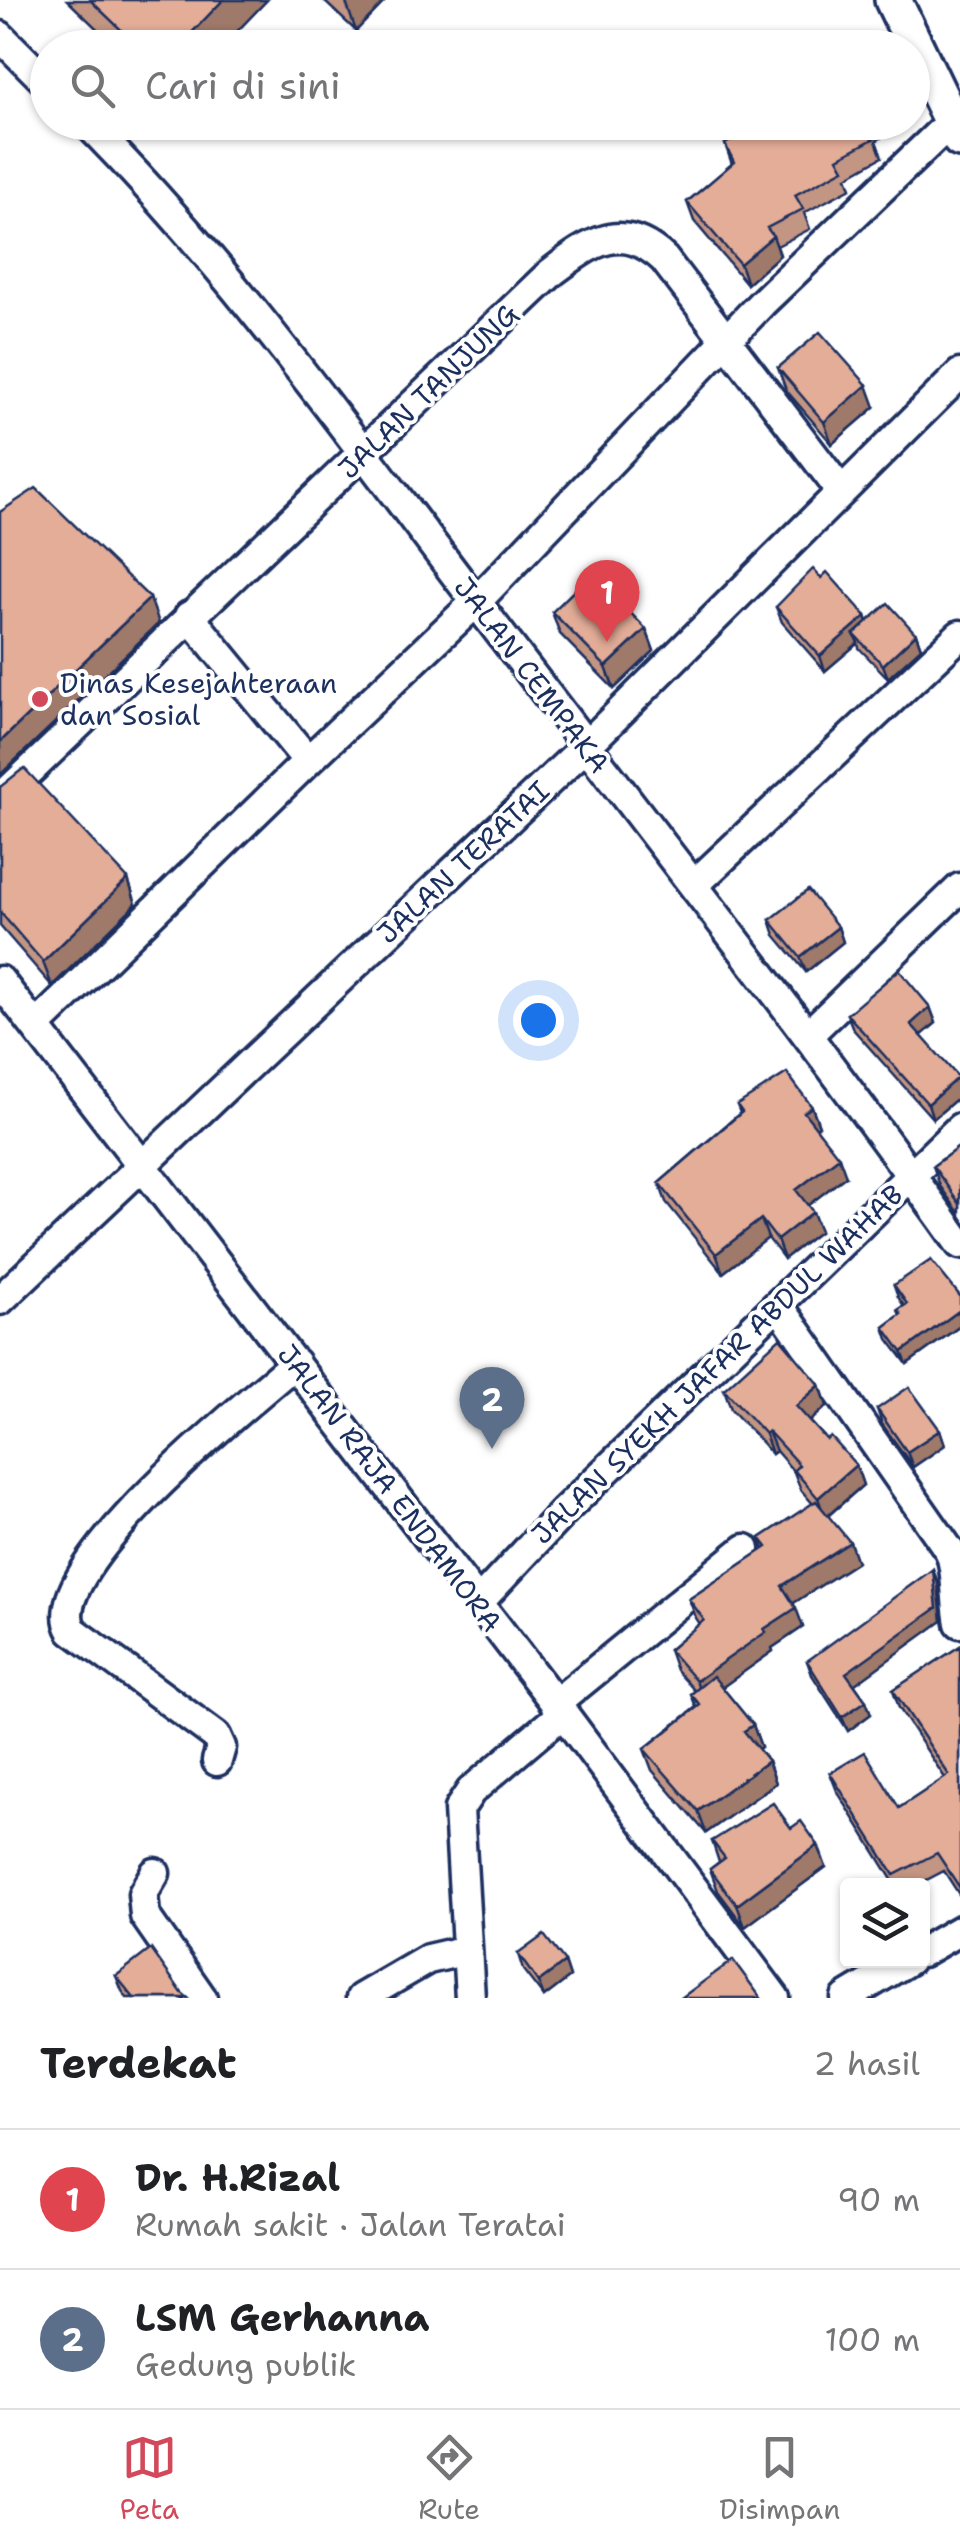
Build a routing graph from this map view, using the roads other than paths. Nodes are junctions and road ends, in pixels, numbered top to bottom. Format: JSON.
{"nodes":[{"id":1,"x":893,"y":0,"type":"edge"},
{"id":2,"x":908,"y":30,"type":"edge"},
{"id":3,"x":0,"y":36,"type":"edge"},
{"id":4,"x":30,"y":66,"type":"edge"},
{"id":5,"x":930,"y":76,"type":"edge"},
{"id":6,"x":956,"y":130,"type":"edge"},
{"id":7,"x":103,"y":140,"type":"edge"},
{"id":8,"x":728,"y":342,"type":"junction"},
{"id":9,"x":960,"y":374,"type":"edge"},
{"id":10,"x":364,"y":453,"type":"junction"},
{"id":11,"x":841,"y":491,"type":"junction"},
{"id":12,"x":476,"y":602,"type":"junction"},
{"id":13,"x":189,"y":616,"type":"junction"},
{"id":14,"x":960,"y":635,"type":"edge"},
{"id":15,"x":586,"y":746,"type":"junction"},
{"id":16,"x":308,"y":760,"type":"junction"},
{"id":17,"x":0,"y":799,"type":"edge"},
{"id":18,"x":694,"y":886,"type":"junction"},
{"id":19,"x":960,"y":888,"type":"edge"},
{"id":20,"x":0,"y":981,"type":"edge"},
{"id":21,"x":36,"y":1026,"type":"junction"},
{"id":22,"x":809,"y":1034,"type":"junction"},
{"id":23,"x":960,"y":1128,"type":"edge"},
{"id":24,"x":143,"y":1164,"type":"junction"},
{"id":25,"x":912,"y":1175,"type":"junction"},
{"id":26,"x":960,"y":1244,"type":"edge"},
{"id":27,"x":0,"y":1300,"type":"edge"},
{"id":28,"x":779,"y":1306,"type":"junction"},
{"id":29,"x":295,"y":1363,"type":"junction"},
{"id":30,"x":746,"y":1549,"type":"dead end"},
{"id":31,"x":478,"y":1603,"type":"junction"},
{"id":32,"x":960,"y":1623,"type":"edge"},
{"id":33,"x":559,"y":1709,"type":"junction"},
{"id":34,"x":217,"y":1761,"type":"dead end"},
{"id":35,"x":155,"y":1874,"type":"dead end"},
{"id":36,"x":960,"y":1930,"type":"edge"},
{"id":37,"x":930,"y":1947,"type":"edge"},
{"id":38,"x":466,"y":1950,"type":"junction"},
{"id":39,"x":895,"y":1968,"type":"edge"},
{"id":40,"x":202,"y":1998,"type":"edge"},
{"id":41,"x":361,"y":1998,"type":"edge"},
{"id":42,"x":470,"y":1998,"type":"edge"},
{"id":43,"x":774,"y":1998,"type":"edge"},
{"id":44,"x":846,"y":1998,"type":"edge"}],
"edges":[{"from":1,"to":2,"type":"street"},
{"from":3,"to":4,"type":"street"},
{"from":5,"to":6,"type":"street"},
{"from":6,"to":8,"type":"street"},
{"from":7,"to":10,"type":"street","name":"JALAN CEMPAKA"},
{"from":8,"to":10,"type":"street","name":"JALAN TANJUNG"},
{"from":8,"to":11,"type":"street","name":"JALAN TANJUNG"},
{"from":8,"to":12,"type":"street"},
{"from":9,"to":11,"type":"street","name":"JALAN TERATAI"},
{"from":10,"to":12,"type":"street","name":"JALAN CEMPAKA"},
{"from":10,"to":13,"type":"street","name":"JALAN TANJUNG"},
{"from":11,"to":15,"type":"street","name":"JALAN TERATAI"},
{"from":12,"to":15,"type":"street","name":"JALAN CEMPAKA"},
{"from":12,"to":16,"type":"street"},
{"from":13,"to":16,"type":"street"},
{"from":13,"to":17,"type":"street","name":"JALAN TANJUNG"},
{"from":14,"to":18,"type":"street"},
{"from":15,"to":18,"type":"street","name":"JALAN CEMPAKA"},
{"from":15,"to":24,"type":"street","name":"JALAN TERATAI"},
{"from":16,"to":21,"type":"street"},
{"from":18,"to":22,"type":"street","name":"JALAN CEMPAKA"},
{"from":19,"to":22,"type":"street"},
{"from":20,"to":21,"type":"street","name":"JALAN RAJA ENDAMORA"},
{"from":21,"to":24,"type":"street","name":"JALAN RAJA ENDAMORA"},
{"from":22,"to":25,"type":"street","name":"JALAN CEMPAKA"},
{"from":23,"to":25,"type":"street","name":"JALAN SYEKH JAFAR ABDUL WAHAB"},
{"from":24,"to":27,"type":"street","name":"JALAN TERATAI"},
{"from":24,"to":29,"type":"street","name":"JALAN RAJA ENDAMORA"},
{"from":25,"to":26,"type":"street","name":"JALAN CEMPAKA"},
{"from":25,"to":28,"type":"street","name":"JALAN SYEKH JAFAR ABDUL WAHAB"},
{"from":28,"to":31,"type":"street","name":"JALAN SYEKH JAFAR ABDUL WAHAB"},
{"from":28,"to":32,"type":"street"},
{"from":29,"to":31,"type":"street","name":"JALAN RAJA ENDAMORA"},
{"from":29,"to":34,"type":"street"},
{"from":30,"to":33,"type":"street"},
{"from":31,"to":33,"type":"street","name":"JALAN RAJA ENDAMORA"},
{"from":33,"to":38,"type":"street"},
{"from":33,"to":43,"type":"street","name":"JALAN RAJA ENDAMORA"},
{"from":35,"to":40,"type":"street"},
{"from":36,"to":37,"type":"street"},
{"from":38,"to":41,"type":"street"},
{"from":38,"to":42,"type":"street"},
{"from":39,"to":44,"type":"street"}]}
